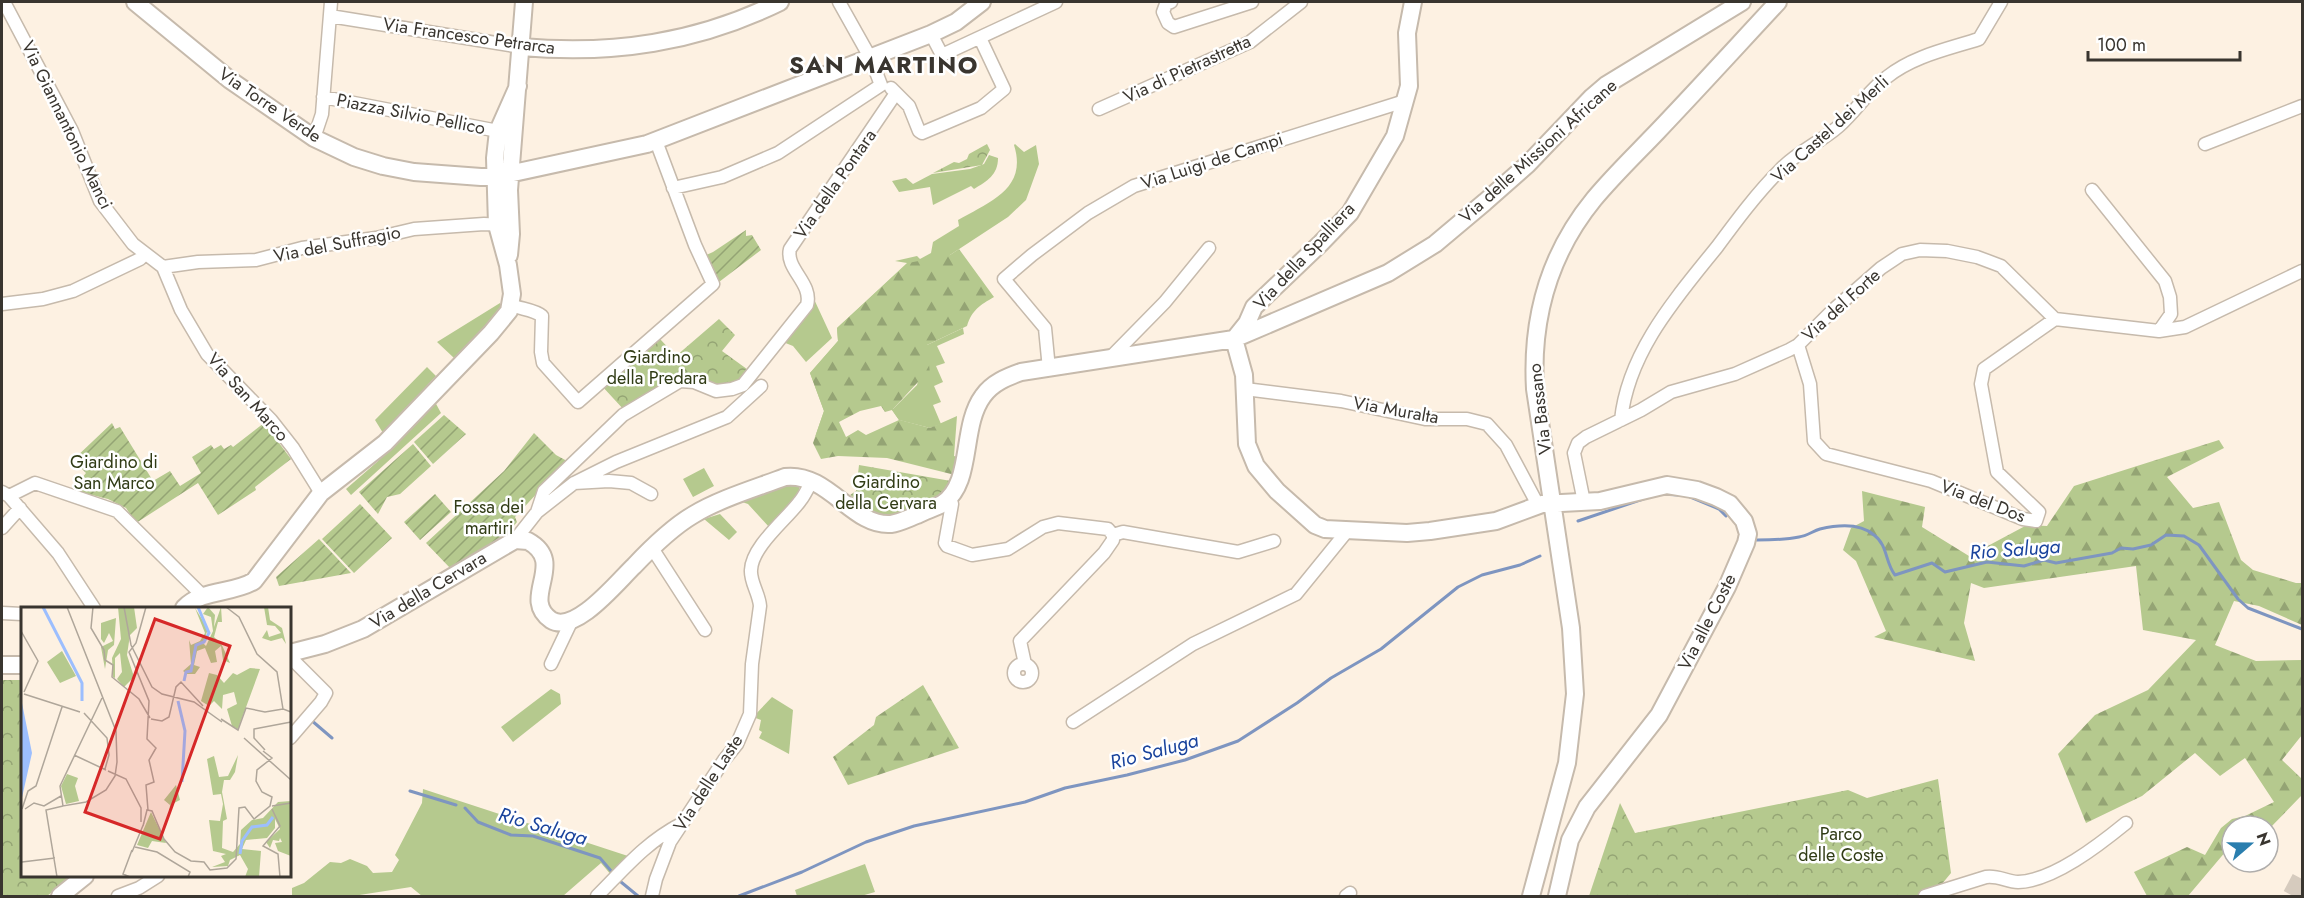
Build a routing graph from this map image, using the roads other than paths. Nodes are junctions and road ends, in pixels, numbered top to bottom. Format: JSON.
{"nodes":[{"id":1,"x":4,"y":2,"type":"edge"},
{"id":2,"x":135,"y":2,"type":"edge"},
{"id":3,"x":331,"y":2,"type":"edge"},
{"id":4,"x":524,"y":2,"type":"edge"},
{"id":5,"x":780,"y":2,"type":"edge"},
{"id":6,"x":982,"y":2,"type":"edge"},
{"id":7,"x":1056,"y":2,"type":"edge"},
{"id":8,"x":1171,"y":2,"type":"edge"},
{"id":9,"x":1252,"y":2,"type":"edge"},
{"id":10,"x":1302,"y":2,"type":"edge"},
{"id":11,"x":1413,"y":2,"type":"edge"},
{"id":12,"x":1742,"y":2,"type":"edge"},
{"id":13,"x":1778,"y":2,"type":"edge"},
{"id":14,"x":2001,"y":2,"type":"edge"},
{"id":15,"x":840,"y":4,"type":"edge"},
{"id":16,"x":330,"y":16,"type":"junction"},
{"id":17,"x":931,"y":34,"type":"junction"},
{"id":18,"x":980,"y":38,"type":"junction"},
{"id":19,"x":521,"y":47,"type":"junction"},
{"id":20,"x":871,"y":59,"type":"junction"},
{"id":21,"x":881,"y":85,"type":"junction"},
{"id":22,"x":518,"y":86,"type":"junction"},
{"id":23,"x":896,"y":93,"type":"junction"},
{"id":24,"x":323,"y":97,"type":"junction"},
{"id":25,"x":1405,"y":101,"type":"junction"},
{"id":26,"x":2302,"y":106,"type":"edge"},
{"id":27,"x":1099,"y":109,"type":"dead end"},
{"id":28,"x":498,"y":130,"type":"junction"},
{"id":29,"x":314,"y":138,"type":"junction"},
{"id":30,"x":656,"y":141,"type":"junction"},
{"id":31,"x":2205,"y":144,"type":"dead end"},
{"id":32,"x":502,"y":175,"type":"junction"},
{"id":33,"x":673,"y":188,"type":"junction"},
{"id":34,"x":2092,"y":190,"type":"dead end"},
{"id":35,"x":504,"y":225,"type":"junction"},
{"id":36,"x":1209,"y":248,"type":"dead end"},
{"id":37,"x":145,"y":254,"type":"junction"},
{"id":38,"x":164,"y":267,"type":"junction"},
{"id":39,"x":2302,"y":272,"type":"edge"},
{"id":40,"x":2,"y":304,"type":"edge"},
{"id":41,"x":511,"y":305,"type":"junction"},
{"id":42,"x":2055,"y":319,"type":"junction"},
{"id":43,"x":2159,"y":331,"type":"junction"},
{"id":44,"x":1234,"y":339,"type":"junction"},
{"id":45,"x":1798,"y":345,"type":"junction"},
{"id":46,"x":1109,"y":359,"type":"junction"},
{"id":47,"x":1049,"y":369,"type":"junction"},
{"id":48,"x":761,"y":386,"type":"dead end"},
{"id":49,"x":1245,"y":389,"type":"junction"},
{"id":50,"x":1621,"y":420,"type":"junction"},
{"id":51,"x":812,"y":481,"type":"junction"},
{"id":52,"x":574,"y":483,"type":"junction"},
{"id":53,"x":321,"y":493,"type":"junction"},
{"id":54,"x":5,"y":494,"type":"edge"},
{"id":55,"x":651,"y":494,"type":"dead end"},
{"id":56,"x":950,"y":498,"type":"junction"},
{"id":57,"x":1584,"y":502,"type":"junction"},
{"id":58,"x":1545,"y":504,"type":"junction"},
{"id":59,"x":20,"y":508,"type":"junction"},
{"id":60,"x":537,"y":512,"type":"junction"},
{"id":61,"x":1515,"y":515,"type":"junction"},
{"id":62,"x":2,"y":528,"type":"edge"},
{"id":63,"x":1348,"y":530,"type":"junction"},
{"id":64,"x":1113,"y":535,"type":"junction"},
{"id":65,"x":515,"y":540,"type":"junction"},
{"id":66,"x":1274,"y":542,"type":"dead end"},
{"id":67,"x":652,"y":548,"type":"junction"},
{"id":68,"x":1566,"y":594,"type":"junction"},
{"id":69,"x":203,"y":596,"type":"junction"},
{"id":70,"x":93,"y":607,"type":"edge"},
{"id":71,"x":186,"y":607,"type":"edge"},
{"id":72,"x":2,"y":614,"type":"edge"},
{"id":73,"x":21,"y":614,"type":"edge"},
{"id":74,"x":571,"y":621,"type":"junction"},
{"id":75,"x":705,"y":630,"type":"dead end"},
{"id":76,"x":291,"y":652,"type":"edge"},
{"id":77,"x":551,"y":664,"type":"dead end"},
{"id":78,"x":1025,"y":664,"type":"dead end"},
{"id":79,"x":2,"y":665,"type":"edge"},
{"id":80,"x":21,"y":665,"type":"edge"},
{"id":81,"x":1073,"y":722,"type":"dead end"},
{"id":82,"x":291,"y":737,"type":"edge"},
{"id":83,"x":682,"y":823,"type":"junction"},
{"id":84,"x":2126,"y":823,"type":"dead end"},
{"id":85,"x":84,"y":877,"type":"edge"},
{"id":86,"x":156,"y":877,"type":"edge"},
{"id":87,"x":60,"y":897,"type":"edge"},
{"id":88,"x":118,"y":897,"type":"edge"},
{"id":89,"x":597,"y":897,"type":"edge"},
{"id":90,"x":652,"y":897,"type":"edge"},
{"id":91,"x":1531,"y":897,"type":"edge"},
{"id":92,"x":1557,"y":897,"type":"edge"},
{"id":93,"x":1925,"y":897,"type":"edge"}],
"edges":[{"from":1,"to":37,"type":"street","name":"Via Giannantonio Manci"},
{"from":2,"to":29,"type":"street","name":"Via Torre Verde"},
{"from":3,"to":16,"type":"street"},
{"from":4,"to":19,"type":"street"},
{"from":5,"to":19,"type":"street","name":"Via Francesco Petrarca"},
{"from":6,"to":17,"type":"street","name":"Via Torre Verde"},
{"from":7,"to":18,"type":"street"},
{"from":8,"to":9,"type":"street","name":"Via di Pietrastretta"},
{"from":10,"to":27,"type":"street","name":"Via di Pietrastretta"},
{"from":11,"to":25,"type":"street","name":"Via della Spalliera"},
{"from":12,"to":44,"type":"street","name":"Via delle Missioni Africane"},
{"from":13,"to":58,"type":"street","name":"Via Bassano"},
{"from":14,"to":50,"type":"street","name":"Via Castel dei Merli"},
{"from":15,"to":20,"type":"street"},
{"from":16,"to":19,"type":"street","name":"Via Francesco Petrarca"},
{"from":16,"to":24,"type":"street"},
{"from":17,"to":18,"type":"street"},
{"from":17,"to":20,"type":"street","name":"Via Torre Verde"},
{"from":18,"to":23,"type":"street"},
{"from":19,"to":22,"type":"street"},
{"from":20,"to":21,"type":"street"},
{"from":20,"to":30,"type":"street","name":"Via Torre Verde"},
{"from":21,"to":23,"type":"street"},
{"from":21,"to":33,"type":"street"},
{"from":22,"to":28,"type":"street"},
{"from":22,"to":32,"type":"street"},
{"from":23,"to":60,"type":"street","name":"Via della Pontara"},
{"from":24,"to":28,"type":"street","name":"Piazza Silvio Pellico"},
{"from":24,"to":29,"type":"street"},
{"from":25,"to":44,"type":"street","name":"Via della Spalliera"},
{"from":25,"to":47,"type":"street","name":"Via Luigi de Campi"},
{"from":26,"to":31,"type":"street"},
{"from":28,"to":32,"type":"street"},
{"from":29,"to":32,"type":"street","name":"Via Torre Verde"},
{"from":30,"to":32,"type":"street","name":"Via Torre Verde"},
{"from":30,"to":33,"type":"street"},
{"from":32,"to":35,"type":"street"},
{"from":33,"to":41,"type":"street"},
{"from":34,"to":43,"type":"street"},
{"from":35,"to":38,"type":"street","name":"Via del Suffragio"},
{"from":35,"to":41,"type":"street"},
{"from":36,"to":46,"type":"street"},
{"from":37,"to":38,"type":"street","name":"Via Giannantonio Manci"},
{"from":37,"to":40,"type":"street"},
{"from":38,"to":53,"type":"street","name":"Via San Marco"},
{"from":39,"to":43,"type":"street"},
{"from":41,"to":53,"type":"street"},
{"from":42,"to":43,"type":"street"},
{"from":42,"to":45,"type":"street","name":"Via del Forte"},
{"from":42,"to":45,"type":"street","name":"Via del Dos"},
{"from":44,"to":46,"type":"street"},
{"from":44,"to":49,"type":"street"},
{"from":45,"to":50,"type":"street","name":"Via del Forte"},
{"from":46,"to":47,"type":"street"},
{"from":47,"to":56,"type":"street"},
{"from":48,"to":52,"type":"street"},
{"from":49,"to":58,"type":"street","name":"Via Muralta"},
{"from":49,"to":63,"type":"street"},
{"from":50,"to":57,"type":"street","name":"Via del Forte"},
{"from":51,"to":56,"type":"street"},
{"from":51,"to":67,"type":"street"},
{"from":51,"to":83,"type":"street","name":"Via delle Laste"},
{"from":52,"to":55,"type":"street"},
{"from":52,"to":60,"type":"street"},
{"from":53,"to":69,"type":"street"},
{"from":54,"to":59,"type":"street"},
{"from":54,"to":69,"type":"street"},
{"from":56,"to":64,"type":"street"},
{"from":57,"to":58,"type":"street","name":"Via alle Coste"},
{"from":57,"to":92,"type":"street","name":"Via alle Coste"},
{"from":58,"to":61,"type":"street"},
{"from":58,"to":68,"type":"street","name":"Via Bassano"},
{"from":59,"to":62,"type":"street"},
{"from":59,"to":70,"type":"street"},
{"from":60,"to":65,"type":"street"},
{"from":61,"to":63,"type":"street"},
{"from":61,"to":68,"type":"street"},
{"from":63,"to":81,"type":"street"},
{"from":64,"to":66,"type":"street"},
{"from":64,"to":78,"type":"street"},
{"from":65,"to":74,"type":"street"},
{"from":65,"to":76,"type":"street","name":"Via della Cervara"},
{"from":67,"to":74,"type":"street"},
{"from":67,"to":75,"type":"street"},
{"from":68,"to":91,"type":"street","name":"Via Bassano"},
{"from":69,"to":71,"type":"street"},
{"from":72,"to":73,"type":"street"},
{"from":74,"to":77,"type":"street"},
{"from":76,"to":82,"type":"street"},
{"from":79,"to":80,"type":"street"},
{"from":83,"to":89,"type":"street"},
{"from":83,"to":90,"type":"street","name":"Via delle Laste"},
{"from":84,"to":93,"type":"street"},
{"from":85,"to":87,"type":"street"},
{"from":86,"to":88,"type":"street"}]}
